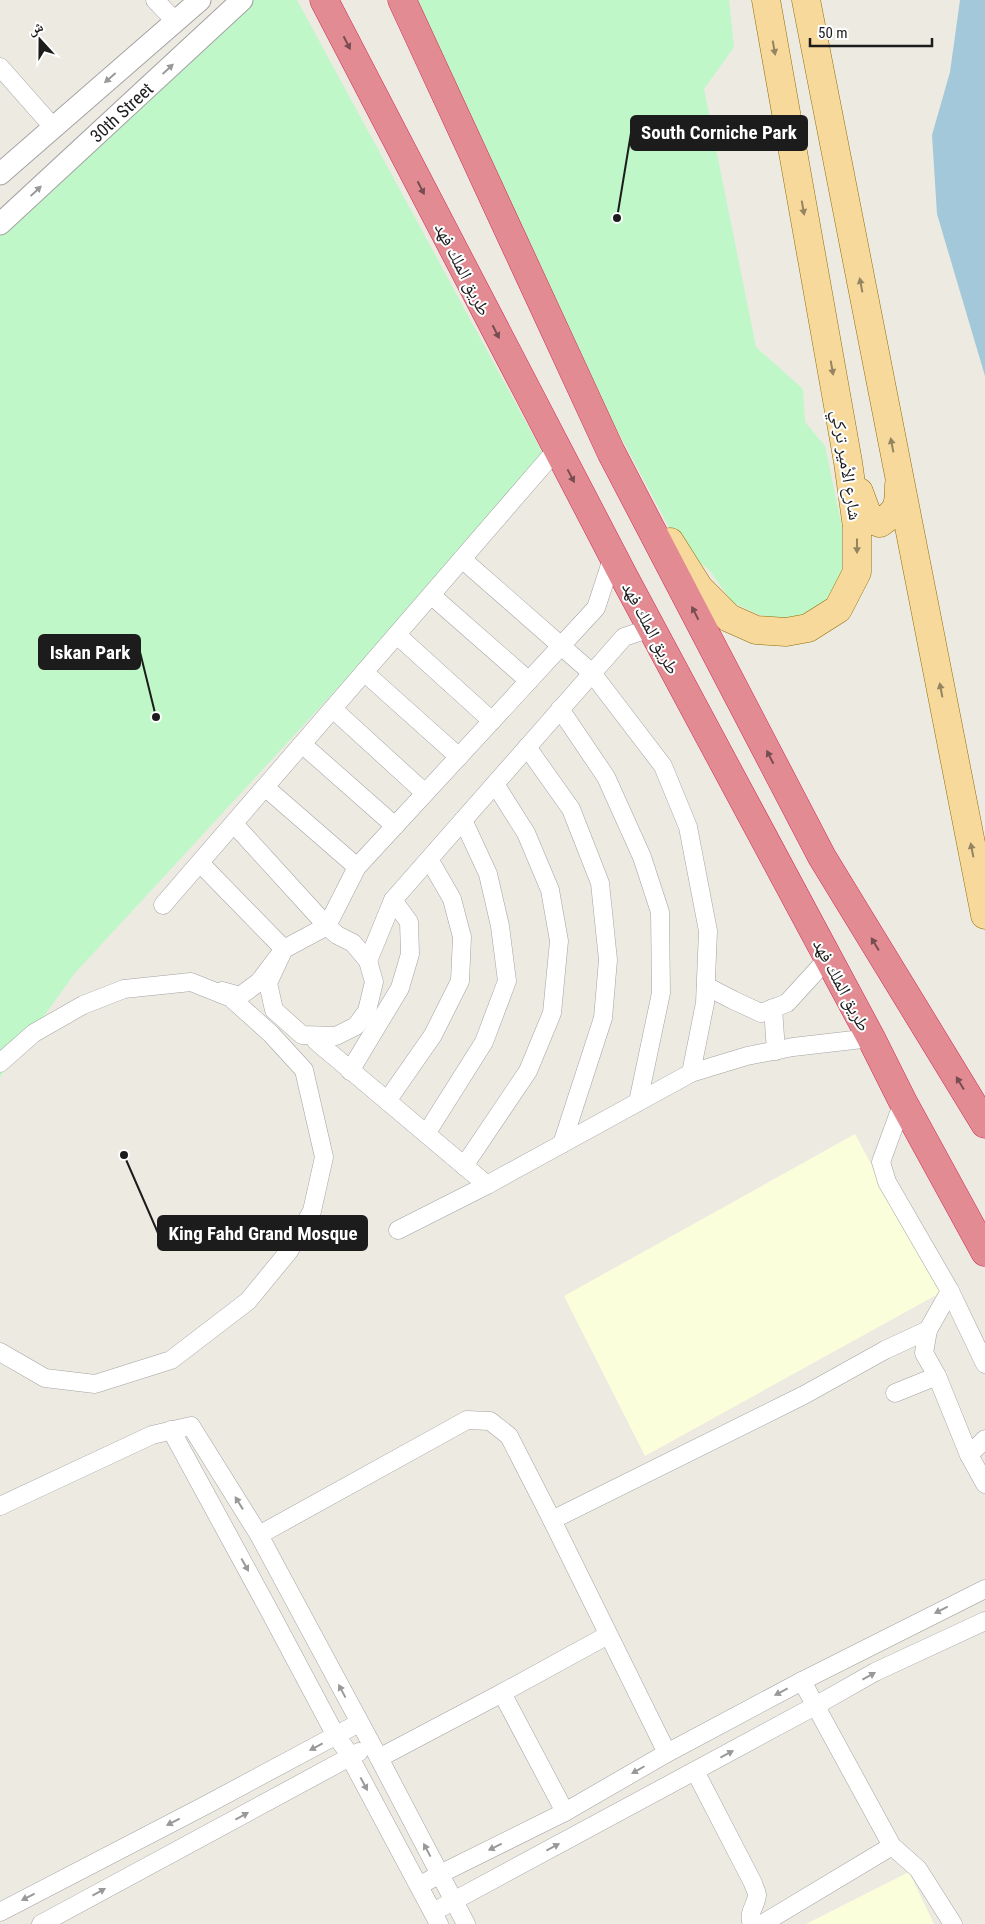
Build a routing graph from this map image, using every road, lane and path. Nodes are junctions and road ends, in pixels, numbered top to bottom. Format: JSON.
{"nodes":[{"id":1,"x":155,"y":0,"type":"edge"},
{"id":2,"x":200,"y":0,"type":"edge"},
{"id":3,"x":242,"y":0,"type":"edge"},
{"id":4,"x":324,"y":0,"type":"edge"},
{"id":5,"x":402,"y":0,"type":"edge"},
{"id":6,"x":766,"y":0,"type":"edge"},
{"id":7,"x":806,"y":0,"type":"edge"},
{"id":8,"x":175,"y":21,"type":"junction"},
{"id":9,"x":0,"y":67,"type":"edge"},
{"id":10,"x":53,"y":127,"type":"junction"},
{"id":11,"x":0,"y":174,"type":"edge"},
{"id":12,"x":0,"y":224,"type":"edge"},
{"id":13,"x":557,"y":449,"type":"junction"},
{"id":14,"x":611,"y":452,"type":"junction"},
{"id":15,"x":848,"y":462,"type":"junction"},
{"id":16,"x":898,"y":478,"type":"junction"},
{"id":17,"x":613,"y":556,"type":"junction"},
{"id":18,"x":462,"y":559,"type":"junction"},
{"id":19,"x":431,"y":595,"type":"junction"},
{"id":20,"x":652,"y":628,"type":"junction"},
{"id":21,"x":396,"y":635,"type":"junction"},
{"id":22,"x":562,"y":646,"type":"junction"},
{"id":23,"x":364,"y":672,"type":"junction"},
{"id":24,"x":592,"y":673,"type":"junction"},
{"id":25,"x":529,"y":681,"type":"junction"},
{"id":26,"x":332,"y":709,"type":"junction"},
{"id":27,"x":560,"y":709,"type":"junction"},
{"id":28,"x":492,"y":721,"type":"junction"},
{"id":29,"x":302,"y":744,"type":"junction"},
{"id":30,"x":528,"y":747,"type":"junction"},
{"id":31,"x":459,"y":757,"type":"junction"},
{"id":32,"x":782,"y":782,"type":"junction"},
{"id":33,"x":495,"y":784,"type":"junction"},
{"id":34,"x":265,"y":787,"type":"junction"},
{"id":35,"x":425,"y":793,"type":"junction"},
{"id":36,"x":750,"y":812,"type":"junction"},
{"id":37,"x":463,"y":820,"type":"junction"},
{"id":38,"x":234,"y":824,"type":"junction"},
{"id":39,"x":395,"y":826,"type":"junction"},
{"id":40,"x":822,"y":857,"type":"junction"},
{"id":41,"x":429,"y":859,"type":"junction"},
{"id":42,"x":200,"y":863,"type":"junction"},
{"id":43,"x":357,"y":868,"type":"junction"},
{"id":44,"x":791,"y":888,"type":"junction"},
{"id":45,"x":393,"y":900,"type":"junction"},
{"id":46,"x":163,"y":905,"type":"dead end"},
{"id":47,"x":985,"y":915,"type":"edge"},
{"id":48,"x":327,"y":926,"type":"junction"},
{"id":49,"x":284,"y":949,"type":"junction"},
{"id":50,"x":828,"y":958,"type":"junction"},
{"id":51,"x":368,"y":961,"type":"junction"},
{"id":52,"x":203,"y":986,"type":"junction"},
{"id":53,"x":706,"y":986,"type":"junction"},
{"id":54,"x":773,"y":1008,"type":"junction"},
{"id":55,"x":336,"y":1036,"type":"junction"},
{"id":56,"x":871,"y":1038,"type":"junction"},
{"id":57,"x":316,"y":1042,"type":"junction"},
{"id":58,"x":776,"y":1051,"type":"junction"},
{"id":59,"x":0,"y":1063,"type":"edge"},
{"id":60,"x":304,"y":1070,"type":"junction"},
{"id":61,"x":350,"y":1071,"type":"junction"},
{"id":62,"x":691,"y":1073,"type":"junction"},
{"id":63,"x":386,"y":1101,"type":"junction"},
{"id":64,"x":638,"y":1102,"type":"junction"},
{"id":65,"x":904,"y":1102,"type":"junction"},
{"id":66,"x":985,"y":1124,"type":"edge"},
{"id":67,"x":426,"y":1134,"type":"junction"},
{"id":68,"x":562,"y":1144,"type":"junction"},
{"id":69,"x":464,"y":1166,"type":"junction"},
{"id":70,"x":487,"y":1185,"type":"junction"},
{"id":71,"x":398,"y":1230,"type":"dead end"},
{"id":72,"x":985,"y":1252,"type":"edge"},
{"id":73,"x":950,"y":1291,"type":"junction"},
{"id":74,"x":928,"y":1330,"type":"junction"},
{"id":75,"x":0,"y":1352,"type":"edge"},
{"id":76,"x":985,"y":1364,"type":"edge"},
{"id":77,"x":937,"y":1376,"type":"junction"},
{"id":78,"x":895,"y":1393,"type":"dead end"},
{"id":79,"x":170,"y":1430,"type":"junction"},
{"id":80,"x":985,"y":1438,"type":"edge"},
{"id":81,"x":969,"y":1455,"type":"junction"},
{"id":82,"x":985,"y":1484,"type":"edge"},
{"id":83,"x":0,"y":1506,"type":"edge"},
{"id":84,"x":552,"y":1520,"type":"junction"},
{"id":85,"x":258,"y":1536,"type":"junction"},
{"id":86,"x":985,"y":1589,"type":"edge"},
{"id":87,"x":985,"y":1621,"type":"edge"},
{"id":88,"x":608,"y":1635,"type":"junction"},
{"id":89,"x":802,"y":1681,"type":"junction"},
{"id":90,"x":502,"y":1694,"type":"junction"},
{"id":91,"x":815,"y":1706,"type":"junction"},
{"id":92,"x":359,"y":1723,"type":"junction"},
{"id":93,"x":336,"y":1736,"type":"junction"},
{"id":94,"x":376,"y":1752,"type":"junction"},
{"id":95,"x":667,"y":1753,"type":"junction"},
{"id":96,"x":350,"y":1756,"type":"junction"},
{"id":97,"x":695,"y":1771,"type":"junction"},
{"id":98,"x":566,"y":1812,"type":"junction"},
{"id":99,"x":892,"y":1846,"type":"junction"},
{"id":100,"x":440,"y":1874,"type":"junction"},
{"id":101,"x":419,"y":1886,"type":"junction"},
{"id":102,"x":454,"y":1900,"type":"junction"},
{"id":103,"x":0,"y":1912,"type":"edge"},
{"id":104,"x":436,"y":1918,"type":"edge"},
{"id":105,"x":41,"y":1924,"type":"edge"},
{"id":106,"x":466,"y":1924,"type":"edge"},
{"id":107,"x":752,"y":1924,"type":"edge"},
{"id":108,"x":762,"y":1924,"type":"edge"},
{"id":109,"x":953,"y":1924,"type":"edge"}],
"edges":[{"from":1,"to":8,"type":"street"},
{"from":2,"to":8,"type":"street","name":"30th Street"},
{"from":12,"to":3,"type":"street","name":"30th Street","one_way":true},
{"from":4,"to":13,"type":"highway","name":"طريق الملك فهد","one_way":true},
{"from":5,"to":14,"type":"highway"},
{"from":6,"to":15,"type":"main road","name":"شارع الأمير تركي","one_way":true},
{"from":16,"to":7,"type":"main road","one_way":true},
{"from":8,"to":10,"type":"street","name":"30th Street","one_way":true},
{"from":9,"to":10,"type":"street"},
{"from":10,"to":11,"type":"street","name":"30th Street"},
{"from":13,"to":17,"type":"highway","name":"طريق الملك فهد","one_way":true},
{"from":13,"to":18,"type":"street"},
{"from":15,"to":14,"type":"main road","name":"شارع الأمير تركي","one_way":true},
{"from":32,"to":14,"type":"highway","one_way":true},
{"from":15,"to":16,"type":"main road"},
{"from":47,"to":16,"type":"main road","one_way":true},
{"from":17,"to":20,"type":"highway","name":"طريق الملك فهد"},
{"from":17,"to":22,"type":"street"},
{"from":18,"to":19,"type":"street"},
{"from":18,"to":22,"type":"street"},
{"from":19,"to":21,"type":"street"},
{"from":19,"to":25,"type":"street"},
{"from":20,"to":24,"type":"street"},
{"from":20,"to":36,"type":"highway","name":"طريق الملك فهد"},
{"from":21,"to":23,"type":"street"},
{"from":21,"to":28,"type":"street"},
{"from":22,"to":24,"type":"street"},
{"from":22,"to":25,"type":"street"},
{"from":23,"to":26,"type":"street"},
{"from":23,"to":31,"type":"street"},
{"from":24,"to":27,"type":"street"},
{"from":24,"to":53,"type":"street"},
{"from":25,"to":28,"type":"street"},
{"from":26,"to":29,"type":"street"},
{"from":26,"to":35,"type":"street"},
{"from":27,"to":30,"type":"street"},
{"from":27,"to":64,"type":"street"},
{"from":28,"to":31,"type":"street"},
{"from":29,"to":34,"type":"street"},
{"from":29,"to":39,"type":"street"},
{"from":30,"to":33,"type":"street"},
{"from":30,"to":68,"type":"street"},
{"from":31,"to":35,"type":"street"},
{"from":32,"to":36,"type":"highway"},
{"from":32,"to":40,"type":"highway"},
{"from":33,"to":37,"type":"street"},
{"from":33,"to":69,"type":"street"},
{"from":34,"to":38,"type":"street"},
{"from":34,"to":43,"type":"street"},
{"from":35,"to":39,"type":"street"},
{"from":36,"to":44,"type":"highway","name":"طريق الملك فهد"},
{"from":37,"to":41,"type":"street"},
{"from":37,"to":67,"type":"street"},
{"from":38,"to":42,"type":"street"},
{"from":38,"to":48,"type":"street"},
{"from":39,"to":43,"type":"street"},
{"from":40,"to":44,"type":"highway"},
{"from":66,"to":40,"type":"highway","one_way":true},
{"from":41,"to":45,"type":"street"},
{"from":41,"to":63,"type":"street"},
{"from":42,"to":46,"type":"street"},
{"from":42,"to":49,"type":"street"},
{"from":43,"to":48,"type":"street"},
{"from":44,"to":50,"type":"highway","name":"طريق الملك فهد"},
{"from":45,"to":51,"type":"street"},
{"from":45,"to":61,"type":"street"},
{"from":48,"to":49,"type":"street"},
{"from":48,"to":51,"type":"street"},
{"from":49,"to":52,"type":"street"},
{"from":49,"to":55,"type":"street"},
{"from":50,"to":54,"type":"street"},
{"from":50,"to":56,"type":"highway","name":"طريق الملك فهد"},
{"from":51,"to":55,"type":"street"},
{"from":52,"to":59,"type":"street"},
{"from":52,"to":60,"type":"street"},
{"from":53,"to":54,"type":"street"},
{"from":53,"to":62,"type":"street"},
{"from":54,"to":58,"type":"street"},
{"from":55,"to":57,"type":"street"},
{"from":56,"to":58,"type":"street"},
{"from":56,"to":65,"type":"highway","name":"طريق الملك فهد"},
{"from":57,"to":60,"type":"street"},
{"from":57,"to":61,"type":"street"},
{"from":58,"to":62,"type":"street"},
{"from":60,"to":75,"type":"street"},
{"from":61,"to":63,"type":"street"},
{"from":62,"to":64,"type":"street"},
{"from":63,"to":67,"type":"street"},
{"from":64,"to":68,"type":"street"},
{"from":65,"to":72,"type":"highway","name":"طريق الملك فهد"},
{"from":65,"to":73,"type":"street"},
{"from":67,"to":69,"type":"street"},
{"from":68,"to":70,"type":"street"},
{"from":69,"to":70,"type":"street"},
{"from":70,"to":71,"type":"street"},
{"from":73,"to":74,"type":"street"},
{"from":73,"to":76,"type":"street"},
{"from":74,"to":77,"type":"street"},
{"from":74,"to":84,"type":"street"},
{"from":77,"to":78,"type":"street"},
{"from":77,"to":81,"type":"street"},
{"from":79,"to":83,"type":"street"},
{"from":85,"to":79,"type":"street","one_way":true},
{"from":79,"to":93,"type":"street","one_way":true},
{"from":80,"to":81,"type":"street"},
{"from":81,"to":82,"type":"street"},
{"from":84,"to":85,"type":"street"},
{"from":84,"to":88,"type":"street"},
{"from":92,"to":85,"type":"street","one_way":true},
{"from":86,"to":89,"type":"street","one_way":true},
{"from":91,"to":87,"type":"street","one_way":true},
{"from":88,"to":90,"type":"street"},
{"from":88,"to":95,"type":"street"},
{"from":89,"to":91,"type":"street"},
{"from":89,"to":95,"type":"street","one_way":true},
{"from":90,"to":94,"type":"street"},
{"from":90,"to":98,"type":"street"},
{"from":97,"to":91,"type":"street","one_way":true},
{"from":91,"to":99,"type":"street"},
{"from":92,"to":93,"type":"street"},
{"from":92,"to":94,"type":"street"},
{"from":93,"to":96,"type":"street"},
{"from":93,"to":103,"type":"street","one_way":true},
{"from":94,"to":96,"type":"street"},
{"from":100,"to":94,"type":"street","one_way":true},
{"from":95,"to":98,"type":"street","one_way":true},
{"from":96,"to":101,"type":"street","one_way":true},
{"from":105,"to":96,"type":"street","one_way":true},
{"from":102,"to":97,"type":"street","one_way":true},
{"from":97,"to":107,"type":"street"},
{"from":98,"to":100,"type":"street","one_way":true},
{"from":99,"to":108,"type":"street"},
{"from":99,"to":109,"type":"street"},
{"from":100,"to":101,"type":"street"},
{"from":100,"to":102,"type":"street"},
{"from":101,"to":104,"type":"street"},
{"from":102,"to":104,"type":"street"},
{"from":102,"to":106,"type":"street"}]}
